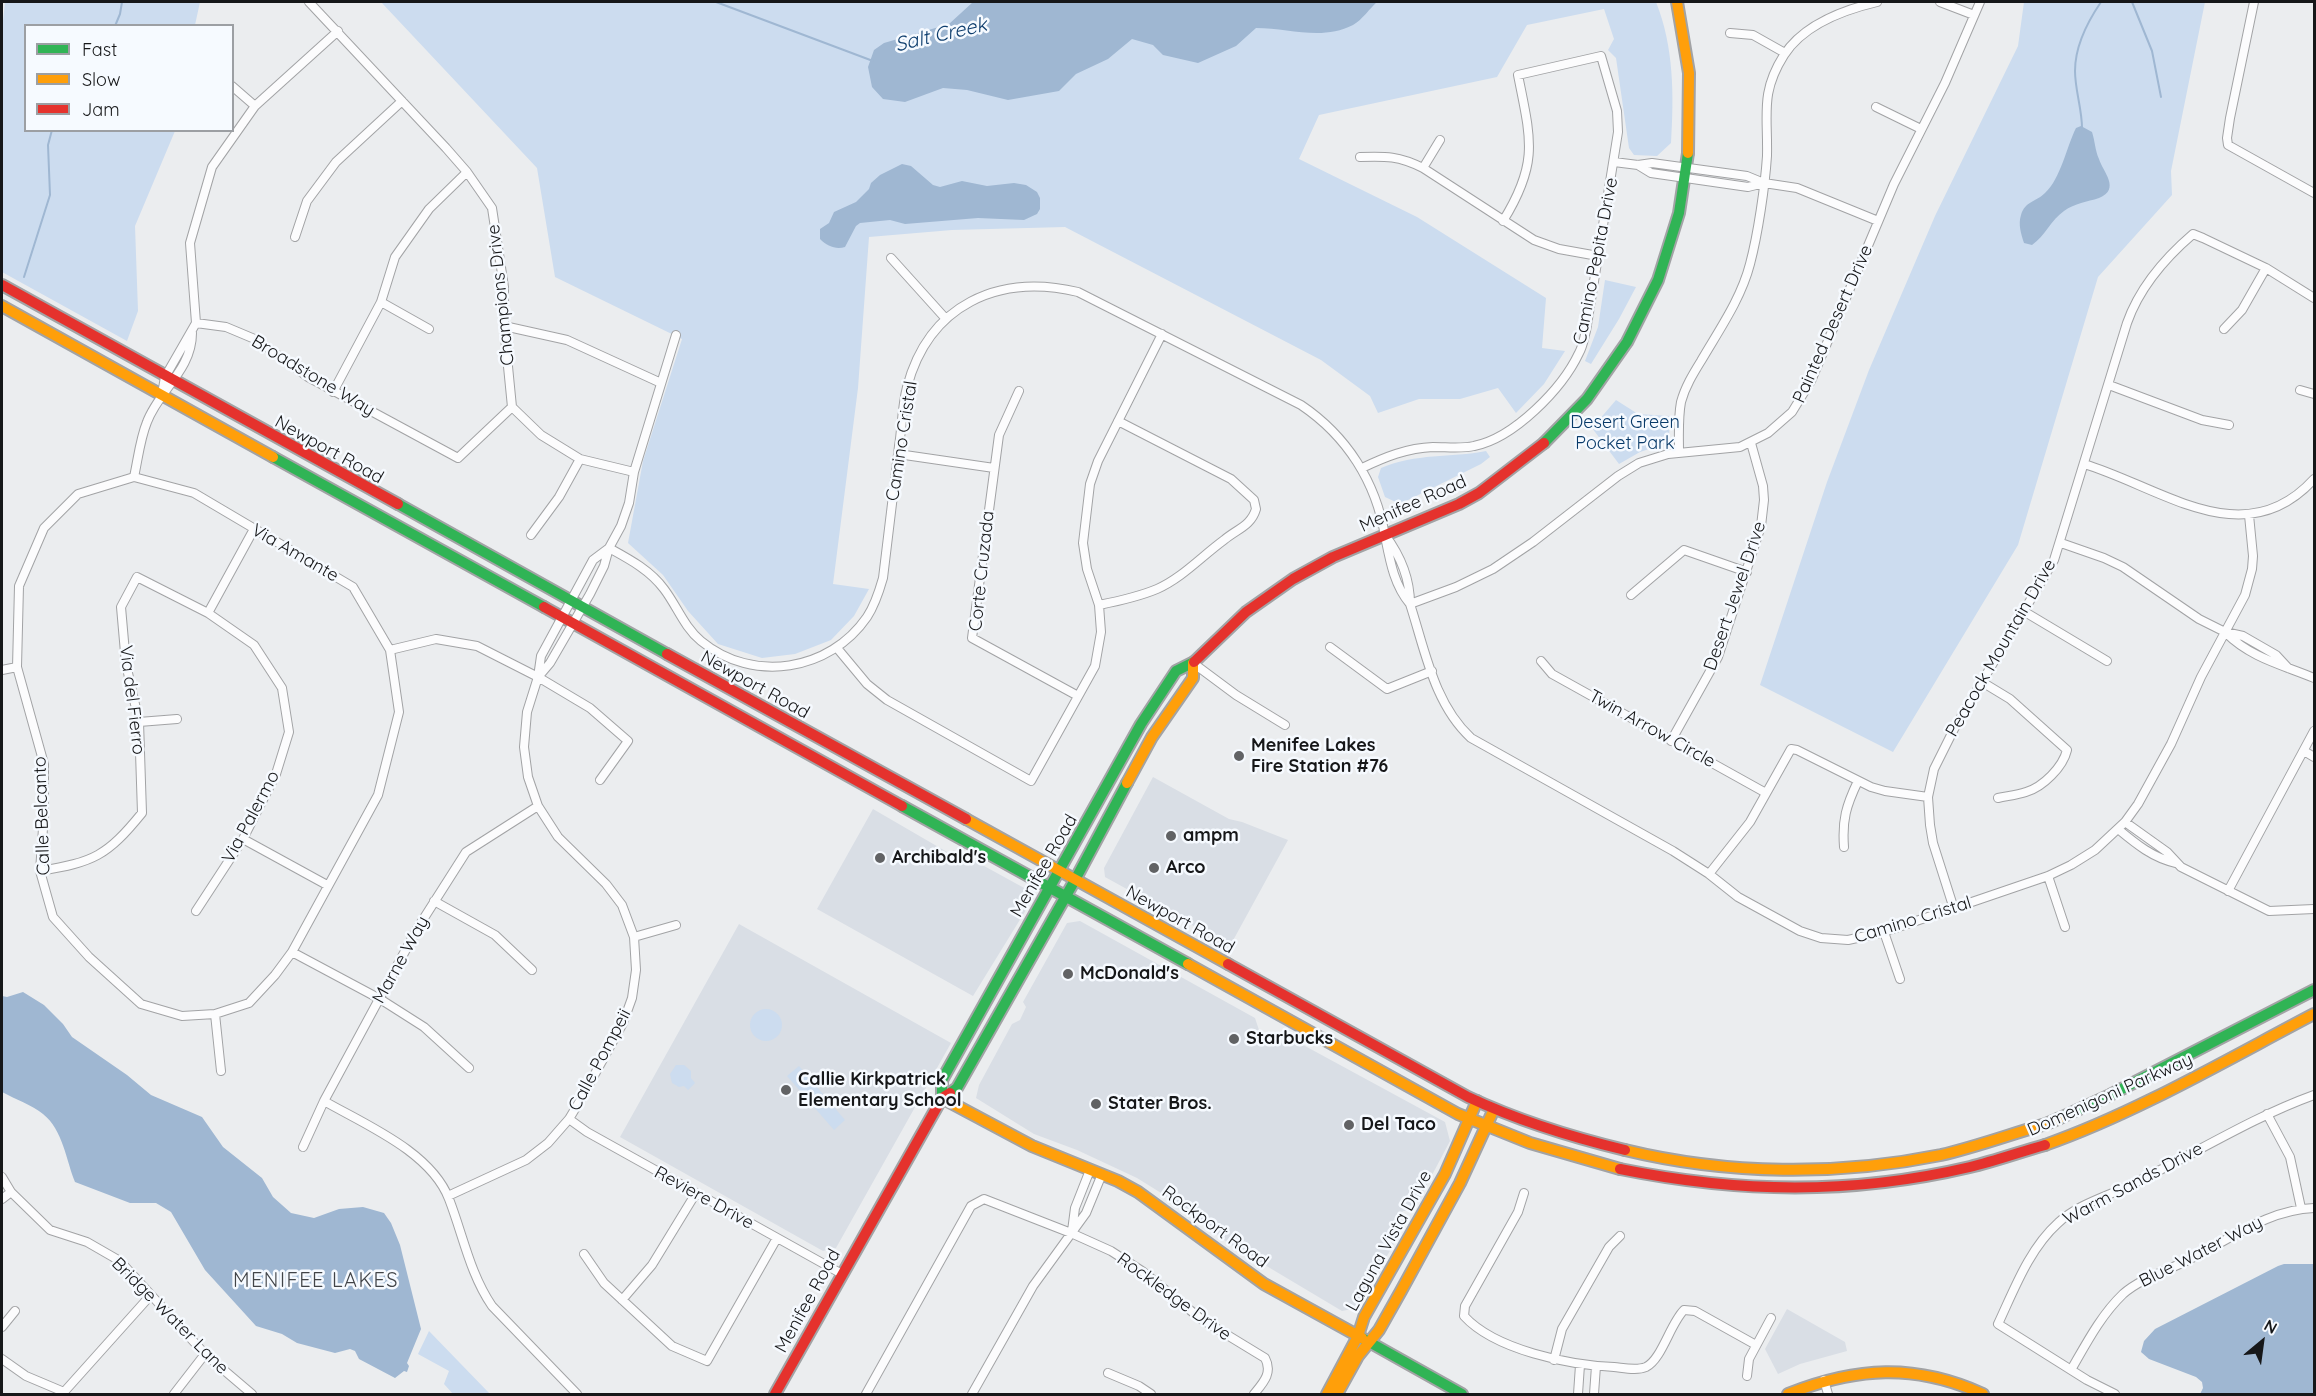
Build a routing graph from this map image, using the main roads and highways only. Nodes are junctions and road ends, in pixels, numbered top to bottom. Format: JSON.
{"nodes":[{"id":1,"x":1677,"y":2,"type":"edge"},
{"id":2,"x":2,"y":285,"type":"edge"},
{"id":3,"x":2,"y":306,"type":"edge"},
{"id":4,"x":1193,"y":663,"type":"junction"},
{"id":5,"x":1059,"y":872,"type":"junction"},
{"id":6,"x":1075,"y":880,"type":"junction"},
{"id":7,"x":1049,"y":889,"type":"junction"},
{"id":8,"x":1065,"y":897,"type":"junction"},
{"id":9,"x":2314,"y":990,"type":"edge"},
{"id":10,"x":2314,"y":1014,"type":"edge"},
{"id":11,"x":942,"y":1098,"type":"junction"},
{"id":12,"x":1477,"y":1101,"type":"junction"},
{"id":13,"x":1494,"y":1109,"type":"junction"},
{"id":14,"x":1469,"y":1119,"type":"junction"},
{"id":15,"x":1487,"y":1128,"type":"junction"},
{"id":16,"x":1358,"y":1336,"type":"junction"},
{"id":17,"x":1369,"y":1342,"type":"junction"},
{"id":18,"x":1813,"y":1389,"type":"edge"},
{"id":19,"x":775,"y":1395,"type":"edge"},
{"id":20,"x":1327,"y":1395,"type":"edge"},
{"id":21,"x":1337,"y":1395,"type":"edge"},
{"id":22,"x":1462,"y":1395,"type":"edge"},
{"id":23,"x":1788,"y":1395,"type":"edge"},
{"id":24,"x":1983,"y":1395,"type":"edge"}],
"edges":[{"from":1,"to":4,"type":"main road","name":"Menifee Road"},
{"from":2,"to":5,"type":"main road","name":"Newport Road"},
{"from":3,"to":7,"type":"main road","name":"Newport Road"},
{"from":4,"to":5,"type":"main road","name":"Menifee Road"},
{"from":4,"to":6,"type":"main road","name":"Menifee Road"},
{"from":5,"to":6,"type":"main road","name":"Newport Road"},
{"from":5,"to":7,"type":"main road","name":"Menifee Road"},
{"from":6,"to":8,"type":"main road","name":"Menifee Road"},
{"from":6,"to":12,"type":"main road","name":"Newport Road"},
{"from":7,"to":8,"type":"main road","name":"Newport Road"},
{"from":7,"to":11,"type":"main road","name":"Menifee Road"},
{"from":8,"to":11,"type":"main road","name":"Menifee Road"},
{"from":8,"to":14,"type":"main road","name":"Newport Road"},
{"from":9,"to":13,"type":"main road","name":"Domenigoni Parkway"},
{"from":10,"to":15,"type":"main road","name":"Domenigoni Parkway"},
{"from":11,"to":16,"type":"main road","name":"Rockport Road"},
{"from":11,"to":19,"type":"main road","name":"Menifee Road"},
{"from":12,"to":13,"type":"main road","name":"Newport Road"},
{"from":12,"to":14,"type":"main road","name":"Laguna Vista Drive"},
{"from":13,"to":15,"type":"main road","name":"Laguna Vista Drive"},
{"from":14,"to":15,"type":"main road","name":"Newport Road"},
{"from":14,"to":16,"type":"main road","name":"Laguna Vista Drive"},
{"from":15,"to":17,"type":"main road","name":"Laguna Vista Drive"},
{"from":16,"to":17,"type":"main road","name":"Rockport Road"},
{"from":16,"to":20,"type":"main road","name":"Laguna Vista Drive"},
{"from":17,"to":21,"type":"main road","name":"Laguna Vista Drive"},
{"from":17,"to":22,"type":"main road","name":"Rockport Road"},
{"from":18,"to":23,"type":"main road"},
{"from":18,"to":24,"type":"main road"}]}
